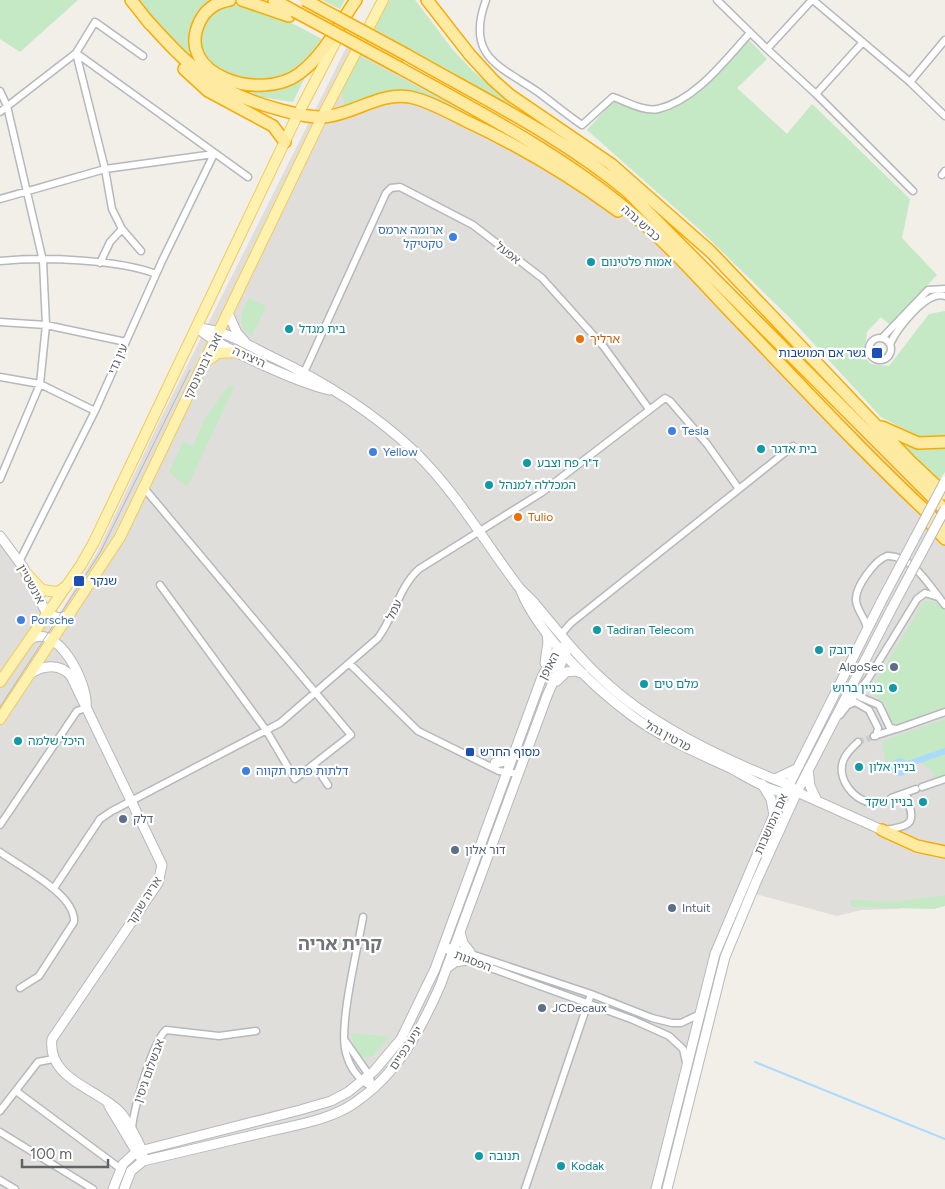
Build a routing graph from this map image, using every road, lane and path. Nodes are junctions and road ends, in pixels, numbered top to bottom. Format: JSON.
{"nodes":[{"id":1,"x":131,"y":0,"type":"edge"},
{"id":2,"x":230,"y":0,"type":"edge"},
{"id":3,"x":242,"y":0,"type":"edge"},
{"id":4,"x":274,"y":0,"type":"edge"},
{"id":5,"x":305,"y":0,"type":"edge"},
{"id":6,"x":356,"y":0,"type":"edge"},
{"id":7,"x":383,"y":0,"type":"edge"},
{"id":8,"x":427,"y":0,"type":"edge"},
{"id":9,"x":437,"y":0,"type":"edge"},
{"id":10,"x":486,"y":0,"type":"edge"},
{"id":11,"x":717,"y":0,"type":"edge"},
{"id":12,"x":813,"y":0,"type":"edge"},
{"id":13,"x":827,"y":0,"type":"edge"},
{"id":14,"x":822,"y":7,"type":"junction"},
{"id":15,"x":291,"y":14,"type":"junction"},
{"id":16,"x":146,"y":19,"type":"junction"},
{"id":17,"x":750,"y":33,"type":"junction"},
{"id":18,"x":945,"y":40,"type":"edge"},
{"id":19,"x":863,"y":42,"type":"junction"},
{"id":20,"x":461,"y":44,"type":"junction"},
{"id":21,"x":767,"y":49,"type":"junction"},
{"id":22,"x":76,"y":53,"type":"junction"},
{"id":23,"x":143,"y":56,"type":"dead end"},
{"id":24,"x":910,"y":82,"type":"junction"},
{"id":25,"x":0,"y":90,"type":"edge"},
{"id":26,"x":816,"y":94,"type":"junction"},
{"id":27,"x":7,"y":106,"type":"junction"},
{"id":28,"x":0,"y":112,"type":"edge"},
{"id":29,"x":299,"y":113,"type":"junction"},
{"id":30,"x":945,"y":116,"type":"edge"},
{"id":31,"x":322,"y":117,"type":"junction"},
{"id":32,"x":285,"y":142,"type":"junction"},
{"id":33,"x":214,"y":154,"type":"junction"},
{"id":34,"x":105,"y":169,"type":"junction"},
{"id":35,"x":248,"y":178,"type":"dead end"},
{"id":36,"x":27,"y":190,"type":"junction"},
{"id":37,"x":913,"y":191,"type":"dead end"},
{"id":38,"x":0,"y":199,"type":"edge"},
{"id":39,"x":122,"y":229,"type":"junction"},
{"id":40,"x":141,"y":251,"type":"dead end"},
{"id":41,"x":678,"y":258,"type":"junction"},
{"id":42,"x":0,"y":261,"type":"edge"},
{"id":43,"x":43,"y":261,"type":"junction"},
{"id":44,"x":100,"y":262,"type":"junction"},
{"id":45,"x":156,"y":274,"type":"junction"},
{"id":46,"x":945,"y":289,"type":"edge"},
{"id":47,"x":945,"y":296,"type":"edge"},
{"id":48,"x":228,"y":313,"type":"junction"},
{"id":49,"x":0,"y":322,"type":"edge"},
{"id":50,"x":46,"y":325,"type":"junction"},
{"id":51,"x":198,"y":328,"type":"junction"},
{"id":52,"x":217,"y":337,"type":"junction"},
{"id":53,"x":882,"y":338,"type":"junction"},
{"id":54,"x":126,"y":342,"type":"junction"},
{"id":55,"x":890,"y":344,"type":"junction"},
{"id":56,"x":251,"y":347,"type":"junction"},
{"id":57,"x":239,"y":352,"type":"junction"},
{"id":58,"x":199,"y":372,"type":"junction"},
{"id":59,"x":302,"y":376,"type":"junction"},
{"id":60,"x":0,"y":377,"type":"edge"},
{"id":61,"x":40,"y":384,"type":"junction"},
{"id":62,"x":649,"y":409,"type":"junction"},
{"id":63,"x":95,"y":411,"type":"junction"},
{"id":64,"x":873,"y":421,"type":"junction"},
{"id":65,"x":945,"y":442,"type":"edge"},
{"id":66,"x":793,"y":446,"type":"dead end"},
{"id":67,"x":0,"y":478,"type":"edge"},
{"id":68,"x":945,"y":481,"type":"edge"},
{"id":69,"x":144,"y":488,"type":"junction"},
{"id":70,"x":739,"y":489,"type":"junction"},
{"id":71,"x":904,"y":491,"type":"junction"},
{"id":72,"x":945,"y":494,"type":"edge"},
{"id":73,"x":945,"y":510,"type":"edge"},
{"id":74,"x":945,"y":529,"type":"edge"},
{"id":75,"x":480,"y":531,"type":"junction"},
{"id":76,"x":0,"y":536,"type":"edge"},
{"id":77,"x":945,"y":539,"type":"edge"},
{"id":78,"x":19,"y":562,"type":"junction"},
{"id":79,"x":27,"y":574,"type":"junction"},
{"id":80,"x":926,"y":582,"type":"junction"},
{"id":81,"x":160,"y":585,"type":"dead end"},
{"id":82,"x":66,"y":586,"type":"junction"},
{"id":83,"x":519,"y":587,"type":"junction"},
{"id":84,"x":938,"y":597,"type":"junction"},
{"id":85,"x":917,"y":599,"type":"junction"},
{"id":86,"x":880,"y":604,"type":"junction"},
{"id":87,"x":945,"y":605,"type":"edge"},
{"id":88,"x":860,"y":609,"type":"junction"},
{"id":89,"x":47,"y":614,"type":"junction"},
{"id":90,"x":70,"y":615,"type":"junction"},
{"id":91,"x":867,"y":631,"type":"junction"},
{"id":92,"x":546,"y":632,"type":"junction"},
{"id":93,"x":562,"y":638,"type":"junction"},
{"id":94,"x":29,"y":640,"type":"junction"},
{"id":95,"x":52,"y":642,"type":"junction"},
{"id":96,"x":569,"y":646,"type":"junction"},
{"id":97,"x":558,"y":648,"type":"junction"},
{"id":98,"x":565,"y":655,"type":"junction"},
{"id":99,"x":350,"y":664,"type":"junction"},
{"id":100,"x":30,"y":674,"type":"junction"},
{"id":101,"x":586,"y":675,"type":"junction"},
{"id":102,"x":542,"y":677,"type":"junction"},
{"id":103,"x":0,"y":682,"type":"edge"},
{"id":104,"x":860,"y":690,"type":"junction"},
{"id":105,"x":317,"y":694,"type":"junction"},
{"id":106,"x":547,"y":696,"type":"junction"},
{"id":107,"x":847,"y":706,"type":"junction"},
{"id":108,"x":86,"y":708,"type":"junction"},
{"id":109,"x":945,"y":712,"type":"edge"},
{"id":110,"x":0,"y":719,"type":"edge"},
{"id":111,"x":829,"y":729,"type":"junction"},
{"id":112,"x":897,"y":729,"type":"junction"},
{"id":113,"x":266,"y":730,"type":"junction"},
{"id":114,"x":858,"y":742,"type":"tunnel mouth"},
{"id":115,"x":514,"y":752,"type":"junction"},
{"id":116,"x":482,"y":762,"type":"junction"},
{"id":117,"x":495,"y":763,"type":"junction"},
{"id":118,"x":314,"y":764,"type":"junction"},
{"id":119,"x":798,"y":768,"type":"junction"},
{"id":120,"x":508,"y":770,"type":"junction"},
{"id":121,"x":808,"y":770,"type":"junction"},
{"id":122,"x":519,"y":774,"type":"junction"},
{"id":123,"x":775,"y":779,"type":"junction"},
{"id":124,"x":945,"y":779,"type":"edge"},
{"id":125,"x":762,"y":784,"type":"junction"},
{"id":126,"x":328,"y":785,"type":"dead end"},
{"id":127,"x":787,"y":789,"type":"junction"},
{"id":128,"x":797,"y":792,"type":"junction"},
{"id":129,"x":906,"y":793,"type":"junction"},
{"id":130,"x":891,"y":798,"type":"tunnel mouth"},
{"id":131,"x":816,"y":801,"type":"junction"},
{"id":132,"x":132,"y":802,"type":"junction"},
{"id":133,"x":877,"y":803,"type":"tunnel mouth"},
{"id":134,"x":774,"y":815,"type":"junction"},
{"id":135,"x":0,"y":825,"type":"edge"},
{"id":136,"x":882,"y":830,"type":"junction"},
{"id":137,"x":0,"y":852,"type":"edge"},
{"id":138,"x":945,"y":852,"type":"edge"},
{"id":139,"x":54,"y":888,"type":"junction"},
{"id":140,"x":363,"y":917,"type":"dead end"},
{"id":141,"x":460,"y":932,"type":"junction"},
{"id":142,"x":443,"y":947,"type":"junction"},
{"id":143,"x":453,"y":950,"type":"junction"},
{"id":144,"x":468,"y":956,"type":"junction"},
{"id":145,"x":446,"y":970,"type":"junction"},
{"id":146,"x":20,"y":988,"type":"dead end"},
{"id":147,"x":591,"y":994,"type":"junction"},
{"id":148,"x":588,"y":1003,"type":"junction"},
{"id":149,"x":701,"y":1014,"type":"junction"},
{"id":150,"x":256,"y":1031,"type":"dead end"},
{"id":151,"x":53,"y":1059,"type":"junction"},
{"id":152,"x":687,"y":1065,"type":"junction"},
{"id":153,"x":365,"y":1078,"type":"junction"},
{"id":154,"x":373,"y":1088,"type":"junction"},
{"id":155,"x":16,"y":1091,"type":"junction"},
{"id":156,"x":108,"y":1103,"type":"junction"},
{"id":157,"x":119,"y":1110,"type":"junction"},
{"id":158,"x":0,"y":1111,"type":"edge"},
{"id":159,"x":134,"y":1114,"type":"junction"},
{"id":160,"x":0,"y":1132,"type":"edge"},
{"id":161,"x":131,"y":1133,"type":"junction"},
{"id":162,"x":160,"y":1145,"type":"junction"},
{"id":163,"x":139,"y":1151,"type":"junction"},
{"id":164,"x":143,"y":1161,"type":"junction"},
{"id":165,"x":123,"y":1165,"type":"junction"},
{"id":166,"x":0,"y":1180,"type":"edge"},
{"id":167,"x":15,"y":1189,"type":"edge"},
{"id":168,"x":93,"y":1189,"type":"edge"},
{"id":169,"x":113,"y":1189,"type":"edge"},
{"id":170,"x":124,"y":1189,"type":"edge"},
{"id":171,"x":525,"y":1189,"type":"edge"},
{"id":172,"x":656,"y":1189,"type":"edge"},
{"id":173,"x":666,"y":1189,"type":"edge"}],
"edges":[{"from":1,"to":16,"type":"highway"},
{"from":2,"to":6,"type":"highway"},
{"from":3,"to":15,"type":"highway"},
{"from":4,"to":15,"type":"highway","name":"כביש גהה"},
{"from":5,"to":73,"type":"highway","name":"כביש גהה","bridge":true},
{"from":6,"to":29,"type":"main road","name":"זאב ז'בוטינסקי"},
{"from":7,"to":31,"type":"main road","name":"זאב ז'בוטינסקי"},
{"from":8,"to":20,"type":"highway"},
{"from":9,"to":20,"type":"highway"},
{"from":10,"to":17,"type":"street"},
{"from":11,"to":17,"type":"street"},
{"from":12,"to":14,"type":"street"},
{"from":12,"to":21,"type":"street"},
{"from":13,"to":14,"type":"street"},
{"from":14,"to":19,"type":"street"},
{"from":15,"to":41,"type":"highway","name":"כביש גהה","bridge":true},
{"from":16,"to":29,"type":"highway"},
{"from":16,"to":32,"type":"highway"},
{"from":17,"to":21,"type":"street"},
{"from":18,"to":24,"type":"street"},
{"from":19,"to":24,"type":"street"},
{"from":19,"to":26,"type":"street"},
{"from":20,"to":64,"type":"highway"},
{"from":21,"to":26,"type":"street"},
{"from":22,"to":23,"type":"street"},
{"from":22,"to":27,"type":"street"},
{"from":22,"to":33,"type":"street"},
{"from":22,"to":34,"type":"street"},
{"from":24,"to":30,"type":"street"},
{"from":25,"to":27,"type":"street"},
{"from":26,"to":37,"type":"street"},
{"from":27,"to":28,"type":"street"},
{"from":27,"to":36,"type":"street"},
{"from":29,"to":31,"type":"highway"},
{"from":29,"to":32,"type":"main road","name":"זאב ז'בוטינסקי"},
{"from":31,"to":41,"type":"highway"},
{"from":31,"to":48,"type":"main road","name":"זאב ז'בוטינסקי"},
{"from":32,"to":51,"type":"main road","name":"זאב ז'בוטינסקי"},
{"from":33,"to":34,"type":"street"},
{"from":33,"to":35,"type":"street"},
{"from":33,"to":45,"type":"street","name":"עין גדי"},
{"from":34,"to":36,"type":"street"},
{"from":34,"to":39,"type":"street"},
{"from":36,"to":38,"type":"street"},
{"from":36,"to":43,"type":"street"},
{"from":39,"to":40,"type":"street"},
{"from":39,"to":44,"type":"street"},
{"from":41,"to":71,"type":"highway","name":"כביש גהה"},
{"from":42,"to":43,"type":"street"},
{"from":43,"to":44,"type":"street"},
{"from":43,"to":50,"type":"street"},
{"from":44,"to":45,"type":"street"},
{"from":45,"to":54,"type":"street","name":"עין גדי"},
{"from":46,"to":53,"type":"street"},
{"from":47,"to":55,"type":"street"},
{"from":48,"to":52,"type":"main road","name":"זאב ז'בוטינסקי"},
{"from":48,"to":56,"type":"street"},
{"from":49,"to":50,"type":"street"},
{"from":50,"to":54,"type":"street"},
{"from":50,"to":61,"type":"street"},
{"from":51,"to":52,"type":"street","name":"היצירה"},
{"from":51,"to":82,"type":"main road","name":"זאב ז'בוטינסקי"},
{"from":52,"to":56,"type":"street","name":"היצירה"},
{"from":52,"to":57,"type":"street","name":"היצירה"},
{"from":52,"to":58,"type":"main road","name":"זאב ז'בוטינסקי"},
{"from":53,"to":55,"type":"street"},
{"from":53,"to":55,"type":"street"},
{"from":54,"to":63,"type":"street","name":"עין גדי"},
{"from":56,"to":59,"type":"street","name":"היצירה"},
{"from":57,"to":58,"type":"main road"},
{"from":57,"to":59,"type":"street","name":"היצירה"},
{"from":58,"to":69,"type":"main road","name":"זאב ז'בוטינסקי"},
{"from":59,"to":62,"type":"street","name":"אפעל"},
{"from":59,"to":75,"type":"street","name":"היצירה"},
{"from":60,"to":61,"type":"street"},
{"from":61,"to":63,"type":"street"},
{"from":61,"to":67,"type":"street"},
{"from":62,"to":70,"type":"street"},
{"from":62,"to":75,"type":"street","name":"עמל"},
{"from":63,"to":78,"type":"street","name":"עין גדי"},
{"from":64,"to":65,"type":"highway"},
{"from":64,"to":72,"type":"highway"},
{"from":66,"to":70,"type":"street"},
{"from":68,"to":86,"type":"street","name":"אם המושבות","bridge":true},
{"from":69,"to":90,"type":"main road","name":"זאב ז'בוטינסקי"},
{"from":69,"to":105,"type":"street"},
{"from":70,"to":93,"type":"street"},
{"from":71,"to":74,"type":"highway","name":"כביש גהה"},
{"from":71,"to":77,"type":"highway"},
{"from":73,"to":111,"type":"street","name":"אם המושבות","bridge":true},
{"from":75,"to":83,"type":"street","name":"היצירה"},
{"from":75,"to":99,"type":"street","name":"עמל"},
{"from":76,"to":78,"type":"street","name":"אינשטיין"},
{"from":78,"to":79,"type":"street","name":"אינשטיין"},
{"from":79,"to":82,"type":"main road"},
{"from":79,"to":89,"type":"street","name":"אינשטיין"},
{"from":80,"to":84,"type":"street"},
{"from":80,"to":85,"type":"street"},
{"from":80,"to":88,"type":"street"},
{"from":81,"to":113,"type":"street"},
{"from":82,"to":89,"type":"main road","name":"זאב ז'בוטינסקי"},
{"from":83,"to":92,"type":"street","name":"היצירה"},
{"from":83,"to":93,"type":"street","name":"היצירה"},
{"from":84,"to":85,"type":"street"},
{"from":84,"to":87,"type":"street"},
{"from":85,"to":104,"type":"street"},
{"from":86,"to":88,"type":"street"},
{"from":86,"to":91,"type":"street","name":"אם המושבות"},
{"from":88,"to":91,"type":"street"},
{"from":89,"to":90,"type":"street","name":"אינשטיין"},
{"from":89,"to":94,"type":"main road","name":"זאב ז'בוטינסקי"},
{"from":90,"to":95,"type":"main road","name":"זאב ז'בוטינסקי"},
{"from":91,"to":119,"type":"street","name":"אם המושבות"},
{"from":92,"to":97,"type":"street","name":"היצירה"},
{"from":92,"to":102,"type":"street"},
{"from":93,"to":96,"type":"street","name":"היצירה"},
{"from":94,"to":95,"type":"street"},
{"from":94,"to":103,"type":"main road","name":"זאב ז'בוטינסקי"},
{"from":95,"to":100,"type":"main road","name":"זאב ז'בוטינסקי"},
{"from":95,"to":108,"type":"street","name":"אריה שנקר"},
{"from":96,"to":97,"type":"street","name":"האופן"},
{"from":96,"to":98,"type":"street","name":"האופן"},
{"from":96,"to":123,"type":"street","name":"מרטין גהל"},
{"from":97,"to":98,"type":"street","name":"מרטין גהל"},
{"from":97,"to":102,"type":"street","name":"האופן"},
{"from":98,"to":101,"type":"street","name":"מרטין גהל"},
{"from":98,"to":106,"type":"street","name":"האופן"},
{"from":99,"to":105,"type":"street","name":"עמל"},
{"from":99,"to":116,"type":"street"},
{"from":100,"to":108,"type":"street","name":"אריה שנקר"},
{"from":100,"to":110,"type":"main road","name":"זאב ז'בוטינסקי"},
{"from":101,"to":106,"type":"street"},
{"from":101,"to":125,"type":"street","name":"מרטין גהל"},
{"from":102,"to":115,"type":"street","name":"האופן"},
{"from":104,"to":107,"type":"street"},
{"from":104,"to":112,"type":"street"},
{"from":105,"to":113,"type":"street","name":"עמל"},
{"from":105,"to":118,"type":"street"},
{"from":106,"to":122,"type":"street","name":"האופן"},
{"from":107,"to":111,"type":"street"},
{"from":107,"to":112,"type":"street"},
{"from":108,"to":132,"type":"street","name":"אריה שנקר"},
{"from":108,"to":135,"type":"street"},
{"from":109,"to":112,"type":"street"},
{"from":111,"to":121,"type":"street","name":"אם המושבות"},
{"from":113,"to":118,"type":"street"},
{"from":113,"to":132,"type":"street","name":"עמל"},
{"from":114,"to":133,"type":"street"},
{"from":115,"to":117,"type":"street"},
{"from":115,"to":120,"type":"street","name":"האופן"},
{"from":116,"to":117,"type":"street"},
{"from":116,"to":120,"type":"street"},
{"from":117,"to":120,"type":"street"},
{"from":118,"to":126,"type":"street"},
{"from":119,"to":123,"type":"street"},
{"from":119,"to":127,"type":"street","name":"אם המושבות"},
{"from":120,"to":122,"type":"street"},
{"from":120,"to":142,"type":"street","name":"יגיע כפיים"},
{"from":121,"to":128,"type":"street","name":"אם המושבות"},
{"from":121,"to":131,"type":"street"},
{"from":122,"to":141,"type":"street","name":"יגיע כפיים"},
{"from":123,"to":127,"type":"street","name":"מרטין גהל"},
{"from":124,"to":129,"type":"street"},
{"from":125,"to":127,"type":"street","name":"מרטין גהל"},
{"from":125,"to":134,"type":"street"},
{"from":127,"to":128,"type":"street","name":"מרטין גהל"},
{"from":127,"to":134,"type":"street","name":"אם המושבות"},
{"from":128,"to":131,"type":"street","name":"מרטין גהל"},
{"from":128,"to":173,"type":"street","name":"אם המושבות"},
{"from":129,"to":130,"type":"street"},
{"from":129,"to":136,"type":"street"},
{"from":131,"to":136,"type":"street","name":"מרטין גהל"},
{"from":132,"to":139,"type":"street","name":"עמל"},
{"from":132,"to":151,"type":"street","name":"אריה שנקר"},
{"from":134,"to":149,"type":"street","name":"אם המושבות"},
{"from":136,"to":138,"type":"highway"},
{"from":137,"to":139,"type":"street"},
{"from":139,"to":146,"type":"street"},
{"from":140,"to":153,"type":"street"},
{"from":141,"to":143,"type":"street","name":"יגיע כפיים"},
{"from":141,"to":144,"type":"street"},
{"from":142,"to":143,"type":"street","name":"הפסגות"},
{"from":142,"to":153,"type":"street","name":"יגיע כפיים"},
{"from":143,"to":144,"type":"street","name":"הפסגות"},
{"from":143,"to":145,"type":"street","name":"יגיע כפיים"},
{"from":144,"to":145,"type":"street"},
{"from":144,"to":147,"type":"street","name":"הפסגות"},
{"from":144,"to":148,"type":"street","name":"הפסגות"},
{"from":145,"to":154,"type":"street","name":"יגיע כפיים"},
{"from":147,"to":148,"type":"street"},
{"from":147,"to":149,"type":"street","name":"הפסגות"},
{"from":148,"to":152,"type":"street","name":"הפסגות"},
{"from":148,"to":171,"type":"street"},
{"from":149,"to":152,"type":"street","name":"אם המושבות"},
{"from":150,"to":159,"type":"street","name":"אבשלום גיסין"},
{"from":151,"to":155,"type":"street"},
{"from":151,"to":156,"type":"street"},
{"from":152,"to":172,"type":"street","name":"אם המושבות"},
{"from":153,"to":154,"type":"street"},
{"from":153,"to":162,"type":"street","name":"יגיע כפיים"},
{"from":154,"to":164,"type":"street","name":"יגיע כפיים"},
{"from":155,"to":158,"type":"street"},
{"from":155,"to":165,"type":"street"},
{"from":156,"to":157,"type":"street"},
{"from":156,"to":161,"type":"street"},
{"from":157,"to":159,"type":"street","name":"אבשלום גיסין"},
{"from":157,"to":161,"type":"street"},
{"from":159,"to":161,"type":"street","name":"אבשלום גיסין"},
{"from":160,"to":168,"type":"street"},
{"from":161,"to":162,"type":"street"},
{"from":161,"to":163,"type":"street"},
{"from":161,"to":165,"type":"street"},
{"from":162,"to":163,"type":"street","name":"יגיע כפיים"},
{"from":163,"to":164,"type":"street"},
{"from":163,"to":165,"type":"street"},
{"from":164,"to":170,"type":"street"},
{"from":165,"to":169,"type":"street"},
{"from":166,"to":167,"type":"street"}]}
